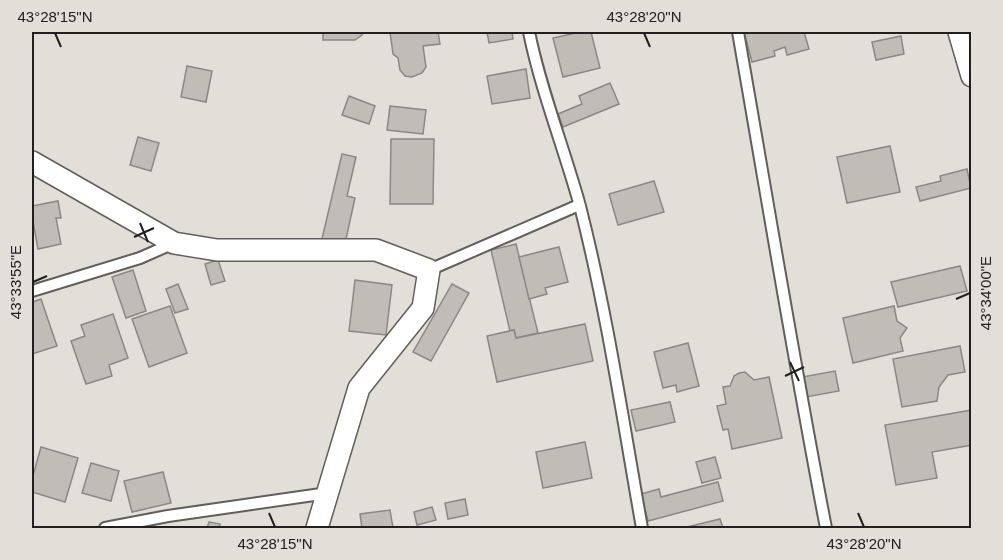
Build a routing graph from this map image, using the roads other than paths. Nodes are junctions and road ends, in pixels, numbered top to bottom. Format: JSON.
{"nodes":[{"id":1,"x":529,"y":32,"type":"edge"},
{"id":2,"x":738,"y":32,"type":"edge"},
{"id":3,"x":959,"y":32,"type":"edge"},
{"id":4,"x":972,"y":76,"type":"edge"},
{"id":5,"x":32,"y":162,"type":"edge"},
{"id":6,"x":579,"y":205,"type":"junction"},
{"id":7,"x":174,"y":243,"type":"junction"},
{"id":8,"x":429,"y":270,"type":"junction"},
{"id":9,"x":32,"y":291,"type":"edge"},
{"id":10,"x":328,"y":493,"type":"junction"},
{"id":11,"x":105,"y":528,"type":"edge"},
{"id":12,"x":317,"y":528,"type":"edge"},
{"id":13,"x":642,"y":528,"type":"edge"},
{"id":14,"x":826,"y":528,"type":"edge"}],
"edges":[{"from":1,"to":6,"type":"lane"},
{"from":2,"to":14,"type":"lane"},
{"from":3,"to":4,"type":"street"},
{"from":5,"to":7,"type":"street"},
{"from":6,"to":8,"type":"lane"},
{"from":6,"to":13,"type":"lane"},
{"from":7,"to":8,"type":"street"},
{"from":7,"to":9,"type":"lane"},
{"from":8,"to":10,"type":"street"},
{"from":10,"to":11,"type":"lane"},
{"from":10,"to":12,"type":"street"}]}
